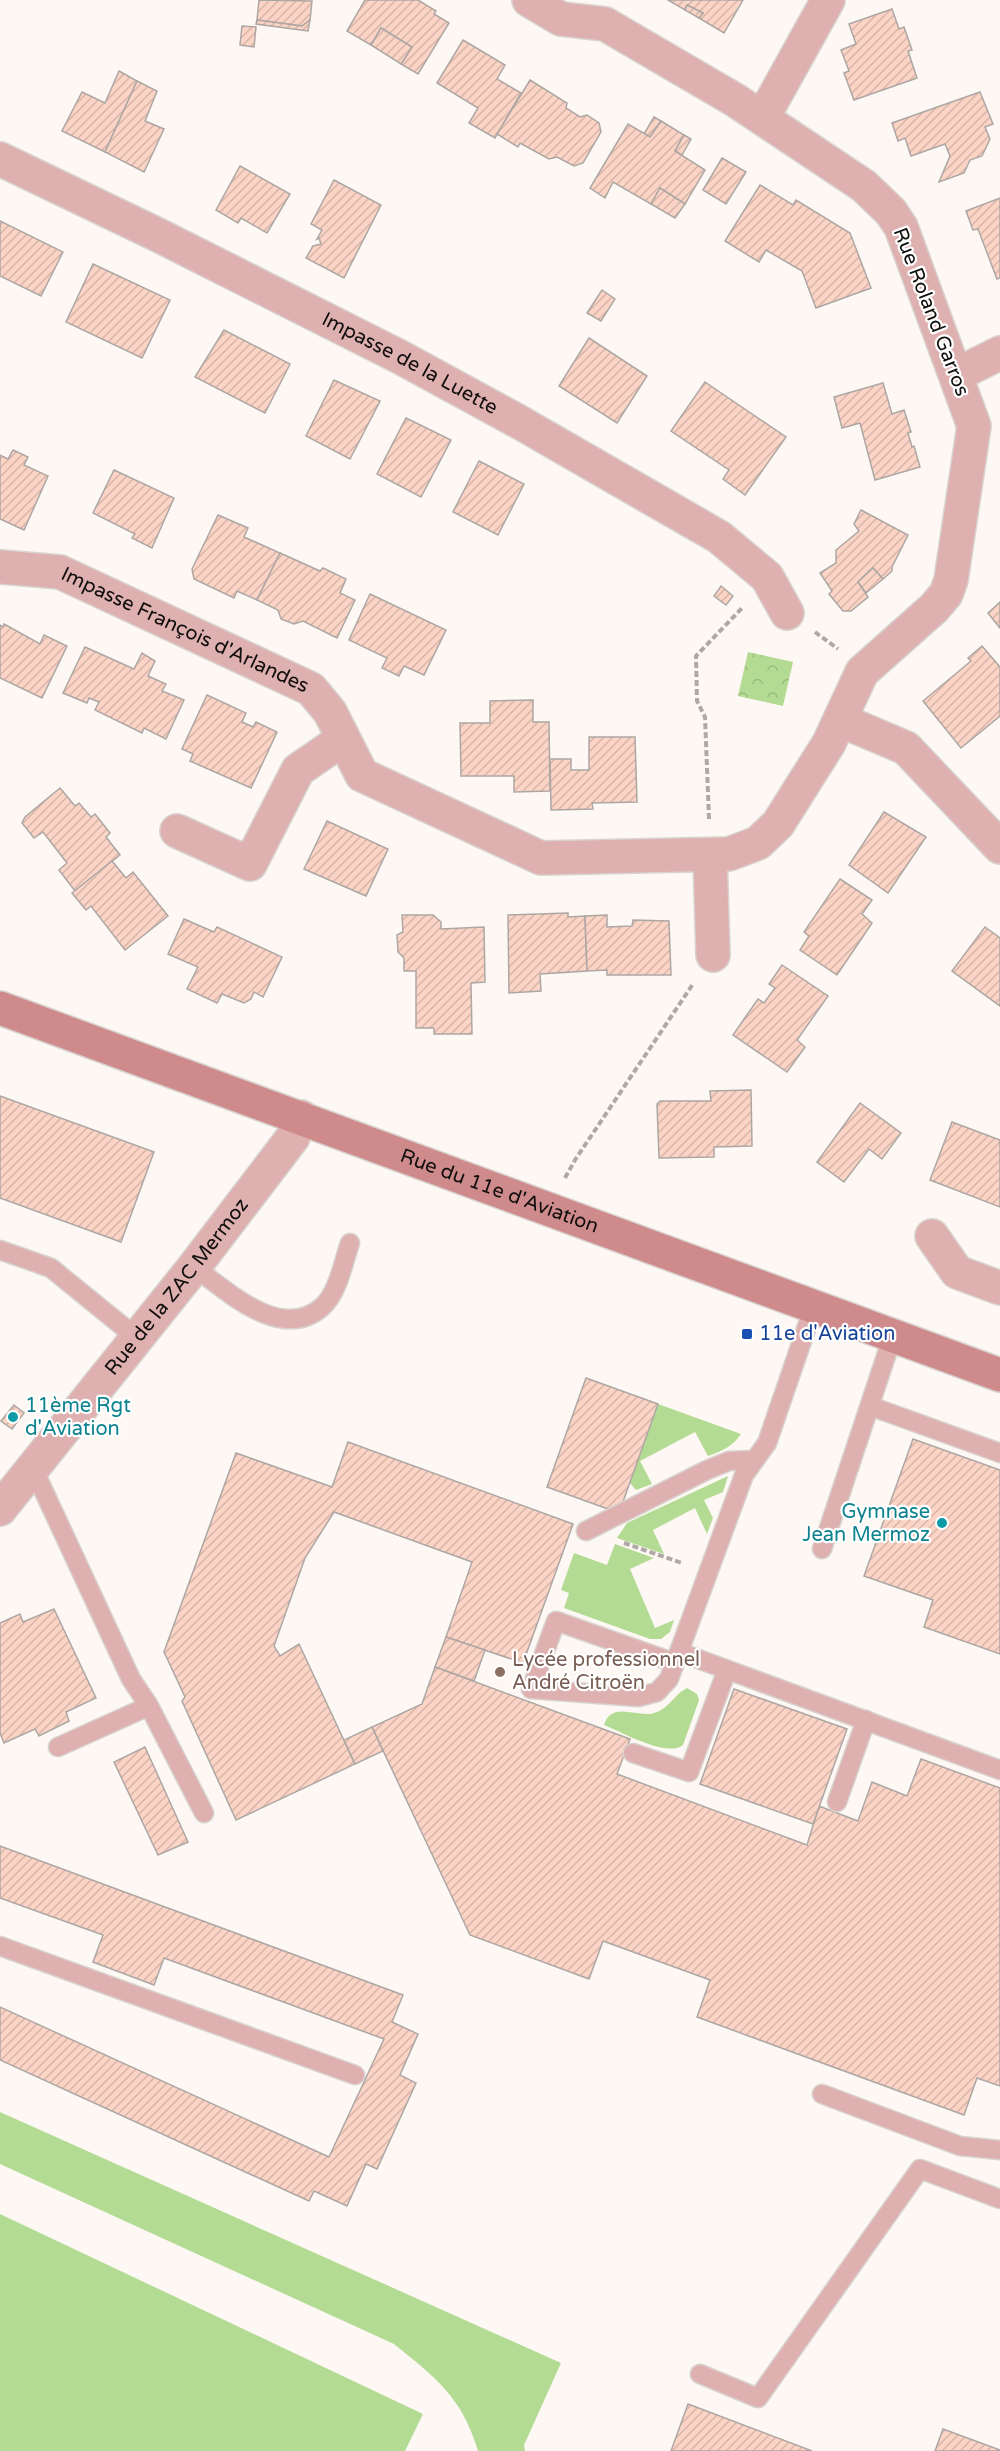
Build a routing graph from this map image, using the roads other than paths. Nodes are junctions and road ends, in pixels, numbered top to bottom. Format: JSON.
{"nodes":[{"id":1,"x":529,"y":0,"type":"edge"},
{"id":2,"x":828,"y":0,"type":"edge"},
{"id":3,"x":763,"y":117,"type":"junction"},
{"id":4,"x":0,"y":159,"type":"edge"},
{"id":5,"x":1000,"y":353,"type":"edge"},
{"id":6,"x":956,"y":372,"type":"junction"},
{"id":7,"x":0,"y":567,"type":"edge"},
{"id":8,"x":787,"y":613,"type":"road end"},
{"id":9,"x":840,"y":720,"type":"junction"},
{"id":10,"x":343,"y":739,"type":"junction"},
{"id":11,"x":177,"y":831,"type":"dead end"},
{"id":12,"x":1000,"y":847,"type":"edge"},
{"id":13,"x":710,"y":855,"type":"junction"},
{"id":14,"x":712,"y":955,"type":"road end"},
{"id":15,"x":0,"y":1008,"type":"edge"},
{"id":16,"x":301,"y":1117,"type":"junction"},
{"id":17,"x":932,"y":1236,"type":"dead end"},
{"id":18,"x":350,"y":1243,"type":"dead end"},
{"id":19,"x":0,"y":1250,"type":"edge"},
{"id":20,"x":194,"y":1267,"type":"junction"},
{"id":21,"x":1000,"y":1288,"type":"edge"},
{"id":22,"x":814,"y":1306,"type":"junction"},
{"id":23,"x":893,"y":1335,"type":"junction"},
{"id":24,"x":137,"y":1338,"type":"junction"},
{"id":25,"x":1000,"y":1375,"type":"edge"},
{"id":26,"x":870,"y":1406,"type":"junction"},
{"id":27,"x":1000,"y":1453,"type":"edge"},
{"id":28,"x":754,"y":1461,"type":"junction"},
{"id":29,"x":33,"y":1468,"type":"junction"},
{"id":30,"x":0,"y":1509,"type":"edge"},
{"id":31,"x":586,"y":1531,"type":"road end"},
{"id":32,"x":822,"y":1549,"type":"dead end"},
{"id":33,"x":677,"y":1657,"type":"junction"},
{"id":34,"x":727,"y":1670,"type":"junction"},
{"id":35,"x":149,"y":1706,"type":"junction"},
{"id":36,"x":866,"y":1720,"type":"junction"},
{"id":37,"x":58,"y":1747,"type":"dead end"},
{"id":38,"x":633,"y":1753,"type":"dead end"},
{"id":39,"x":1000,"y":1770,"type":"edge"},
{"id":40,"x":837,"y":1802,"type":"dead end"},
{"id":41,"x":204,"y":1814,"type":"dead end"},
{"id":42,"x":0,"y":1946,"type":"edge"},
{"id":43,"x":355,"y":2075,"type":"dead end"},
{"id":44,"x":822,"y":2094,"type":"dead end"},
{"id":45,"x":1000,"y":2150,"type":"edge"},
{"id":46,"x":1000,"y":2199,"type":"edge"},
{"id":47,"x":700,"y":2374,"type":"dead end"}],
"edges":[{"from":1,"to":3,"type":"street","name":"Rue Roland Garros"},
{"from":2,"to":3,"type":"street"},
{"from":3,"to":6,"type":"street","name":"Rue Roland Garros"},
{"from":4,"to":8,"type":"street","name":"Impasse de la Luette"},
{"from":5,"to":6,"type":"street"},
{"from":6,"to":9,"type":"street","name":"Rue Roland Garros"},
{"from":7,"to":10,"type":"street","name":"Impasse François d'Arlandes"},
{"from":9,"to":12,"type":"street"},
{"from":9,"to":13,"type":"street","name":"Impasse François d'Arlandes"},
{"from":10,"to":11,"type":"street"},
{"from":10,"to":13,"type":"street","name":"Impasse François d'Arlandes"},
{"from":13,"to":14,"type":"street"},
{"from":15,"to":16,"type":"street","name":"Rue du 11e d'Aviation"},
{"from":16,"to":20,"type":"street","name":"Rue de la ZAC Mermoz"},
{"from":16,"to":22,"type":"street","name":"Rue du 11e d'Aviation"},
{"from":17,"to":21,"type":"street"},
{"from":18,"to":20,"type":"lane"},
{"from":19,"to":24,"type":"lane"},
{"from":20,"to":24,"type":"street","name":"Rue de la ZAC Mermoz"},
{"from":22,"to":23,"type":"street","name":"Rue du 11e d'Aviation"},
{"from":22,"to":28,"type":"lane"},
{"from":23,"to":25,"type":"street","name":"Rue du 11e d'Aviation"},
{"from":23,"to":26,"type":"lane"},
{"from":24,"to":29,"type":"street","name":"Rue de la ZAC Mermoz"},
{"from":26,"to":27,"type":"lane"},
{"from":26,"to":32,"type":"lane"},
{"from":28,"to":31,"type":"lane"},
{"from":28,"to":33,"type":"lane"},
{"from":29,"to":30,"type":"street","name":"Rue de la ZAC Mermoz"},
{"from":29,"to":35,"type":"lane"},
{"from":33,"to":33,"type":"lane"},
{"from":33,"to":34,"type":"lane"},
{"from":34,"to":36,"type":"lane"},
{"from":34,"to":38,"type":"lane"},
{"from":35,"to":37,"type":"lane"},
{"from":35,"to":41,"type":"lane"},
{"from":36,"to":39,"type":"lane"},
{"from":36,"to":40,"type":"lane"},
{"from":42,"to":43,"type":"lane"},
{"from":44,"to":45,"type":"lane"},
{"from":46,"to":47,"type":"lane"}]}
